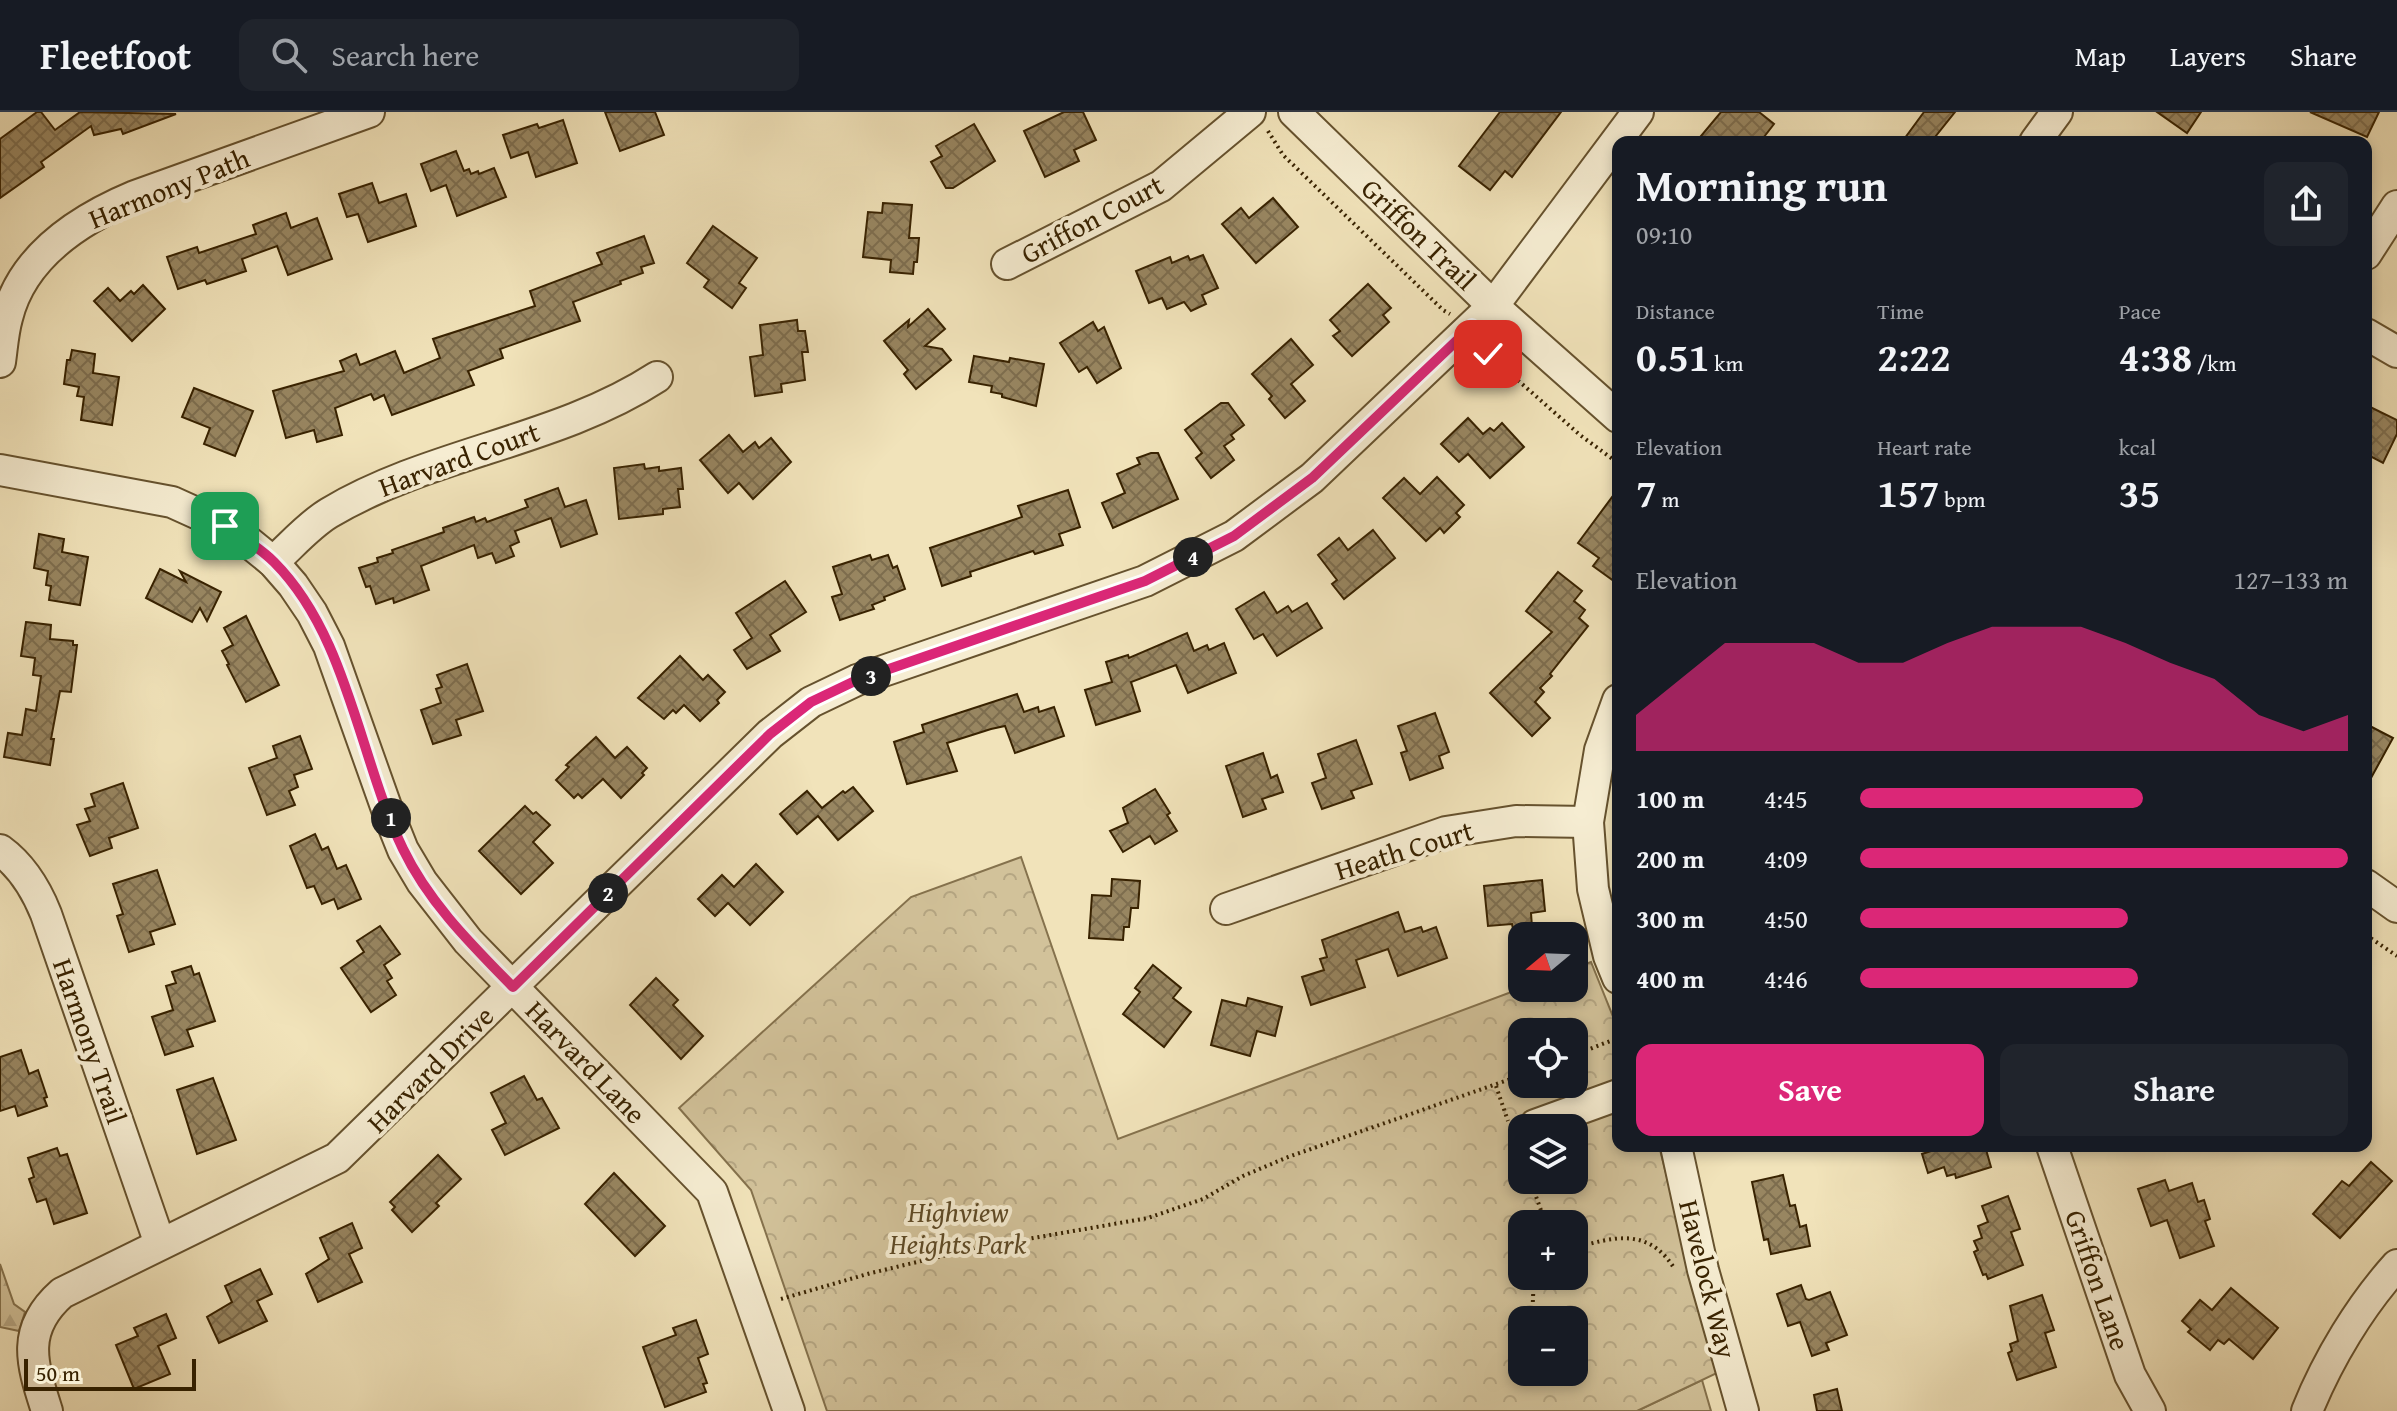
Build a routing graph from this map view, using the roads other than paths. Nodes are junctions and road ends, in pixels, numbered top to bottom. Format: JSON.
{"nodes":[{"id":1,"x":369,"y":112,"type":"edge"},
{"id":2,"x":1294,"y":112,"type":"edge"},
{"id":3,"x":1638,"y":112,"type":"edge"},
{"id":4,"x":2057,"y":112,"type":"edge"},
{"id":5,"x":1258,"y":120,"type":"edge"},
{"id":6,"x":311,"y":122,"type":"edge"},
{"id":7,"x":1620,"y":136,"type":"edge"},
{"id":8,"x":2039,"y":136,"type":"edge"},
{"id":9,"x":1612,"y":146,"type":"edge"},
{"id":10,"x":2397,"y":206,"type":"edge"},
{"id":11,"x":2372,"y":245,"type":"edge"},
{"id":12,"x":1007,"y":264,"type":"dead end"},
{"id":13,"x":1482,"y":316,"type":"junction"},
{"id":14,"x":2372,"y":337,"type":"edge"},
{"id":15,"x":2397,"y":352,"type":"edge"},
{"id":16,"x":0,"y":362,"type":"edge"},
{"id":17,"x":657,"y":377,"type":"dead end"},
{"id":18,"x":1612,"y":413,"type":"edge"},
{"id":19,"x":0,"y":470,"type":"edge"},
{"id":20,"x":273,"y":562,"type":"junction"},
{"id":21,"x":1612,"y":717,"type":"edge"},
{"id":22,"x":1588,"y":822,"type":"junction"},
{"id":23,"x":0,"y":850,"type":"edge"},
{"id":24,"x":2372,"y":889,"type":"edge"},
{"id":25,"x":2397,"y":907,"type":"edge"},
{"id":26,"x":1226,"y":909,"type":"dead end"},
{"id":27,"x":1612,"y":963,"type":"edge"},
{"id":28,"x":513,"y":987,"type":"junction"},
{"id":29,"x":1612,"y":1097,"type":"edge"},
{"id":30,"x":1565,"y":1114,"type":"edge"},
{"id":31,"x":1677,"y":1152,"type":"edge"},
{"id":32,"x":2054,"y":1152,"type":"edge"},
{"id":33,"x":160,"y":1244,"type":"junction"},
{"id":34,"x":2397,"y":1265,"type":"edge"},
{"id":35,"x":47,"y":1411,"type":"edge"},
{"id":36,"x":789,"y":1411,"type":"edge"},
{"id":37,"x":1743,"y":1411,"type":"edge"},
{"id":38,"x":2150,"y":1411,"type":"edge"},
{"id":39,"x":2307,"y":1411,"type":"edge"}],
"edges":[{"from":1,"to":6,"type":"street","name":"Harmony Path"},
{"from":2,"to":13,"type":"street","name":"Griffon Trail"},
{"from":3,"to":7,"type":"street","name":"Harvard Drive"},
{"from":4,"to":8,"type":"street"},
{"from":5,"to":12,"type":"street","name":"Griffon Court"},
{"from":6,"to":16,"type":"street","name":"Harmony Path"},
{"from":9,"to":13,"type":"street","name":"Harvard Drive"},
{"from":10,"to":11,"type":"street"},
{"from":13,"to":18,"type":"street","name":"Griffon Trail"},
{"from":13,"to":28,"type":"street","name":"Harvard Drive"},
{"from":14,"to":15,"type":"street"},
{"from":17,"to":20,"type":"street","name":"Harvard Court"},
{"from":19,"to":20,"type":"street","name":"Harvard Lane"},
{"from":20,"to":28,"type":"street","name":"Harvard Lane"},
{"from":21,"to":22,"type":"street"},
{"from":22,"to":26,"type":"street","name":"Heath Court"},
{"from":22,"to":27,"type":"street"},
{"from":23,"to":33,"type":"street","name":"Harmony Trail"},
{"from":24,"to":25,"type":"street"},
{"from":28,"to":33,"type":"street","name":"Harvard Drive"},
{"from":28,"to":36,"type":"street","name":"Harvard Lane"},
{"from":29,"to":30,"type":"street"},
{"from":31,"to":37,"type":"street","name":"Havelock Way"},
{"from":32,"to":38,"type":"street","name":"Griffon Lane"},
{"from":33,"to":35,"type":"street","name":"Harvard Drive"},
{"from":34,"to":39,"type":"street"}]}
